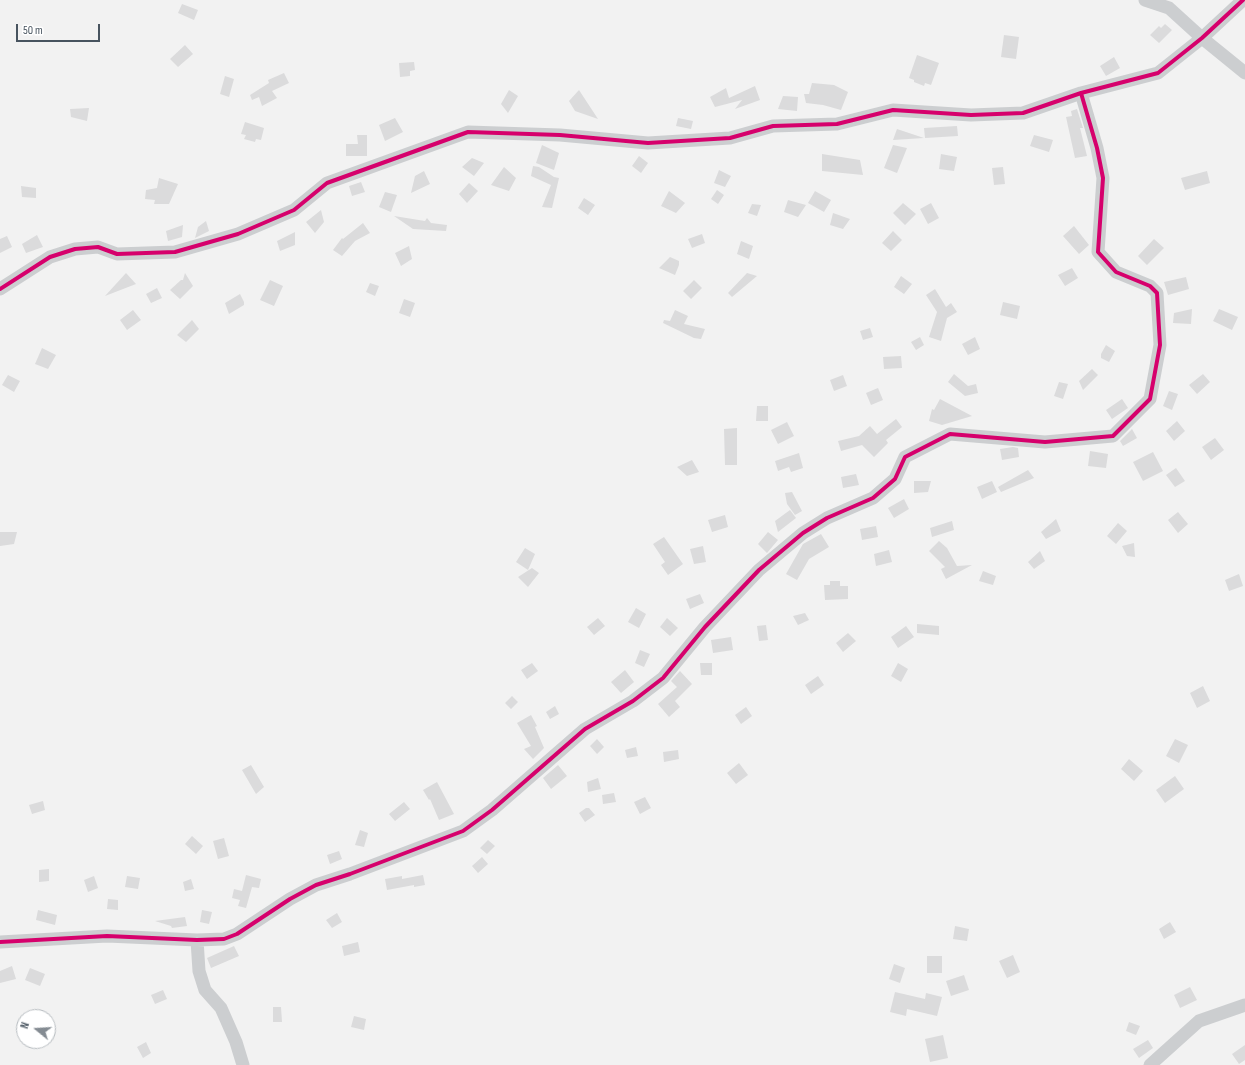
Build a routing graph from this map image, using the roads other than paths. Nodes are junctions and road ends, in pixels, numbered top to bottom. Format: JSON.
{"nodes":[{"id":1,"x":1145,"y":0,"type":"edge"},
{"id":2,"x":1243,"y":0,"type":"edge"},
{"id":3,"x":1202,"y":38,"type":"junction"},
{"id":4,"x":1245,"y":73,"type":"edge"},
{"id":5,"x":1081,"y":93,"type":"junction"},
{"id":6,"x":0,"y":290,"type":"edge"},
{"id":7,"x":197,"y":940,"type":"junction"},
{"id":8,"x":0,"y":942,"type":"edge"},
{"id":9,"x":1245,"y":1005,"type":"edge"},
{"id":10,"x":243,"y":1065,"type":"edge"},
{"id":11,"x":1150,"y":1065,"type":"edge"}],
"edges":[{"from":1,"to":3,"type":"street"},
{"from":2,"to":3,"type":"street"},
{"from":3,"to":4,"type":"street"},
{"from":3,"to":5,"type":"street"},
{"from":5,"to":6,"type":"street"},
{"from":5,"to":7,"type":"street"},
{"from":7,"to":8,"type":"street"},
{"from":7,"to":10,"type":"street"},
{"from":9,"to":11,"type":"street"}]}
